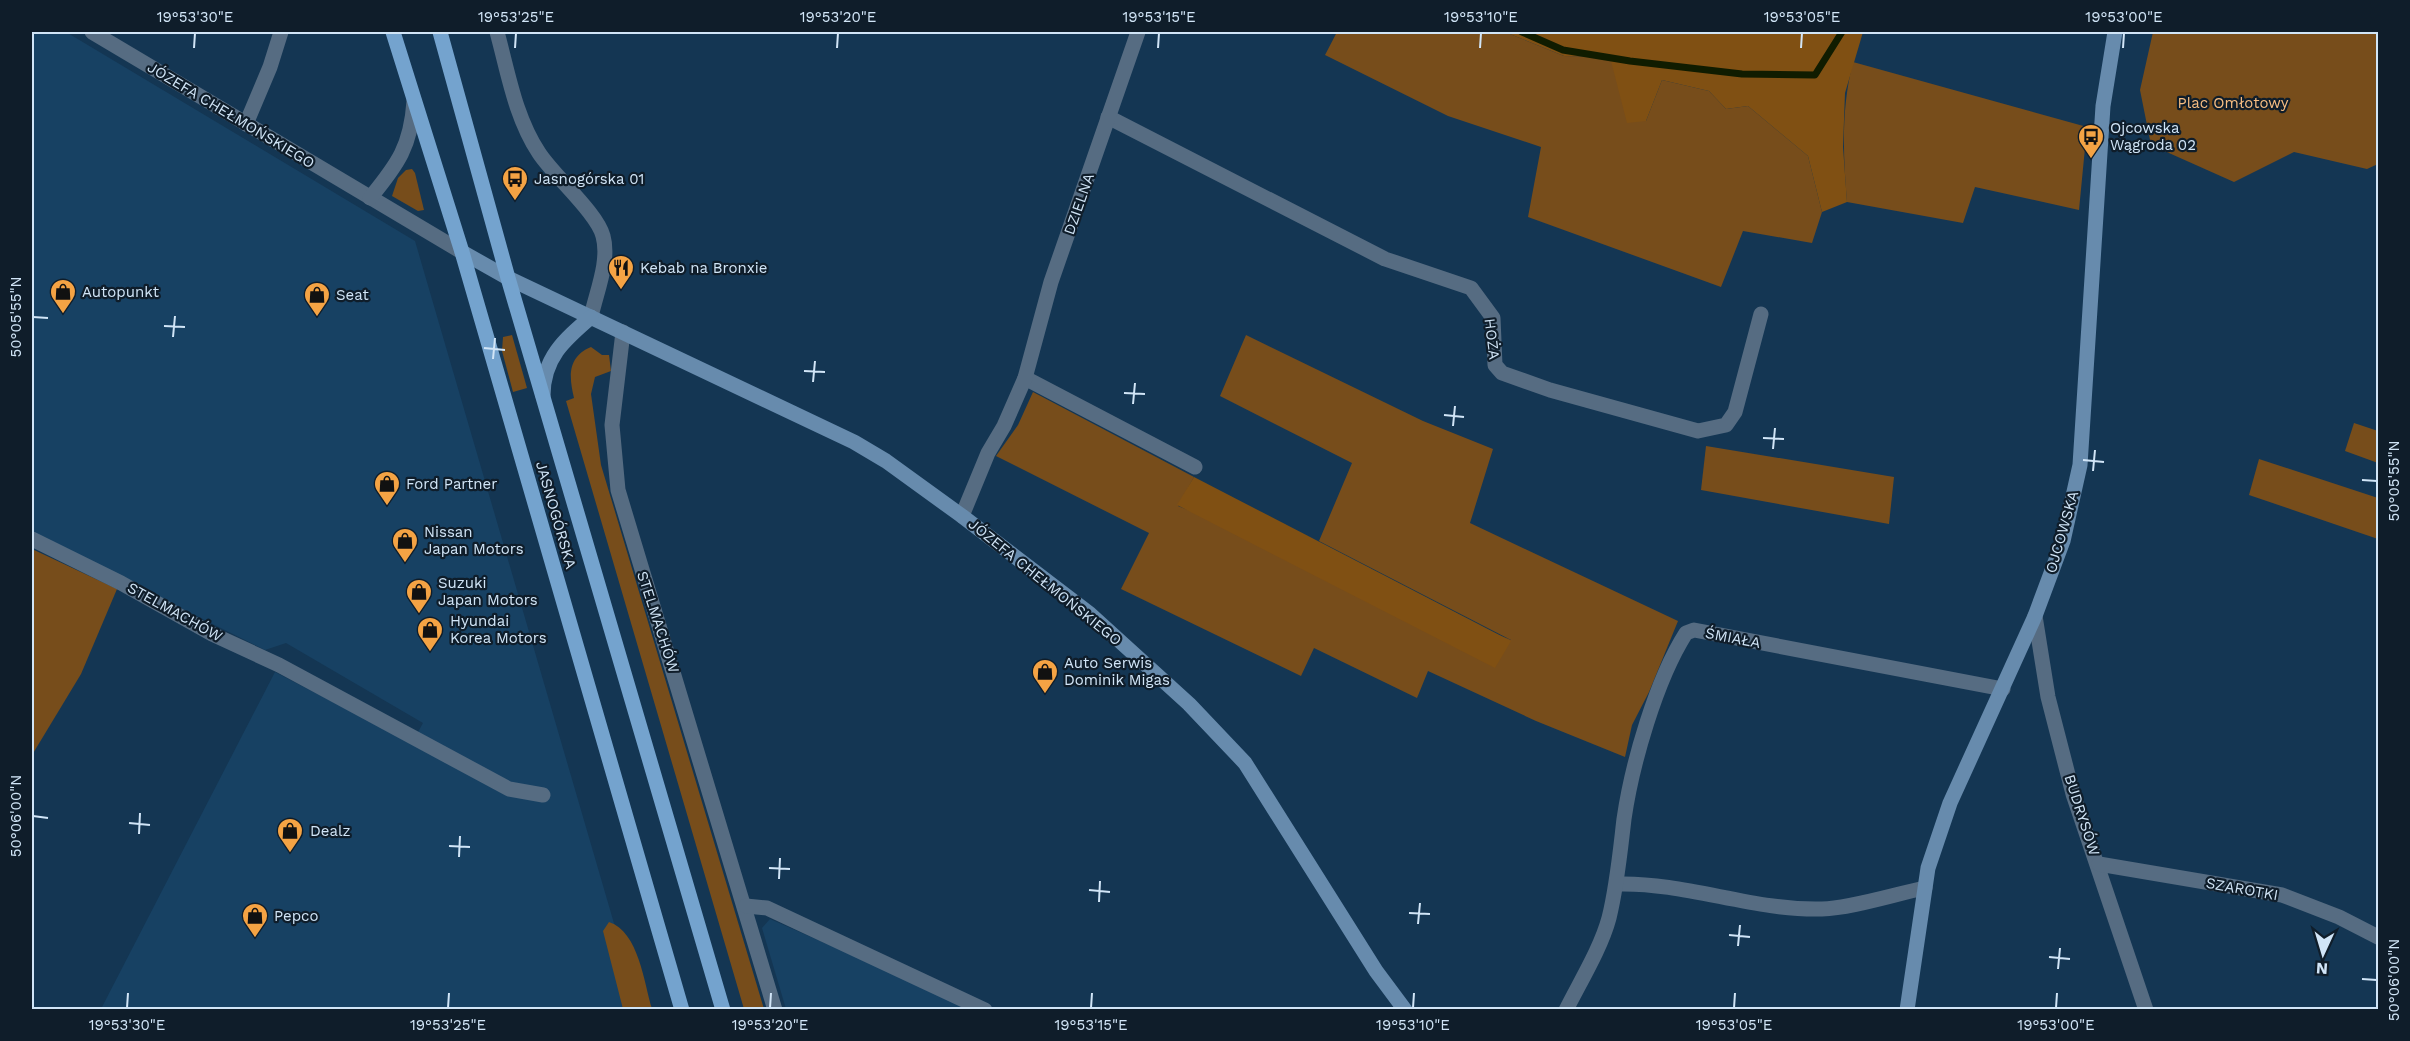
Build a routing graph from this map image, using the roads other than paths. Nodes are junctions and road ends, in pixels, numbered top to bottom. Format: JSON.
{"nodes":[{"id":1,"x":92,"y":32,"type":"edge"},
{"id":2,"x":281,"y":32,"type":"edge"},
{"id":3,"x":393,"y":32,"type":"edge"},
{"id":4,"x":440,"y":32,"type":"edge"},
{"id":5,"x":497,"y":32,"type":"edge"},
{"id":6,"x":1138,"y":32,"type":"edge"},
{"id":7,"x":2115,"y":32,"type":"edge"},
{"id":8,"x":414,"y":101,"type":"junction"},
{"id":9,"x":1108,"y":117,"type":"junction"},
{"id":10,"x":246,"y":124,"type":"junction"},
{"id":11,"x":370,"y":198,"type":"junction"},
{"id":12,"x":462,"y":252,"type":"junction"},
{"id":13,"x":508,"y":278,"type":"junction"},
{"id":14,"x":1761,"y":314,"type":"dead end"},
{"id":15,"x":591,"y":317,"type":"junction"},
{"id":16,"x":623,"y":332,"type":"junction"},
{"id":17,"x":1025,"y":378,"type":"junction"},
{"id":18,"x":543,"y":396,"type":"junction"},
{"id":19,"x":1195,"y":467,"type":"dead end"},
{"id":20,"x":962,"y":516,"type":"junction"},
{"id":21,"x":32,"y":539,"type":"edge"},
{"id":22,"x":2035,"y":616,"type":"junction"},
{"id":23,"x":2003,"y":689,"type":"junction"},
{"id":24,"x":543,"y":795,"type":"dead end"},
{"id":25,"x":2099,"y":864,"type":"junction"},
{"id":26,"x":1617,"y":884,"type":"junction"},
{"id":27,"x":1925,"y":888,"type":"junction"},
{"id":28,"x":746,"y":906,"type":"junction"},
{"id":29,"x":2379,"y":937,"type":"edge"},
{"id":30,"x":682,"y":1010,"type":"edge"},
{"id":31,"x":723,"y":1010,"type":"edge"},
{"id":32,"x":776,"y":1010,"type":"edge"},
{"id":33,"x":985,"y":1010,"type":"edge"},
{"id":34,"x":1405,"y":1010,"type":"edge"},
{"id":35,"x":1566,"y":1010,"type":"edge"},
{"id":36,"x":1907,"y":1010,"type":"edge"},
{"id":37,"x":2146,"y":1010,"type":"edge"}],
"edges":[{"from":1,"to":10,"type":"street","name":"JÓZEFA CHEŁMOŃSKIEGO"},
{"from":2,"to":10,"type":"street"},
{"from":3,"to":8,"type":"main road","name":"JASNOGÓRSKA"},
{"from":4,"to":13,"type":"main road","name":"JASNOGÓRSKA"},
{"from":5,"to":15,"type":"street"},
{"from":6,"to":9,"type":"street","name":"DZIELNA"},
{"from":7,"to":22,"type":"street","name":"OJCOWSKA"},
{"from":8,"to":11,"type":"street"},
{"from":8,"to":12,"type":"main road","name":"JASNOGÓRSKA"},
{"from":9,"to":14,"type":"street","name":"HOŻA"},
{"from":9,"to":17,"type":"street","name":"DZIELNA"},
{"from":10,"to":11,"type":"street","name":"JÓZEFA CHEŁMOŃSKIEGO"},
{"from":11,"to":12,"type":"street","name":"JÓZEFA CHEŁMOŃSKIEGO"},
{"from":12,"to":13,"type":"street","name":"JÓZEFA CHEŁMOŃSKIEGO"},
{"from":12,"to":30,"type":"main road","name":"JASNOGÓRSKA"},
{"from":13,"to":15,"type":"street","name":"JÓZEFA CHEŁMOŃSKIEGO"},
{"from":13,"to":18,"type":"main road","name":"JASNOGÓRSKA"},
{"from":15,"to":16,"type":"street","name":"JÓZEFA CHEŁMOŃSKIEGO"},
{"from":15,"to":18,"type":"street"},
{"from":16,"to":20,"type":"street","name":"JÓZEFA CHEŁMOŃSKIEGO"},
{"from":16,"to":28,"type":"street","name":"STELMACHÓW"},
{"from":17,"to":19,"type":"street"},
{"from":17,"to":20,"type":"street","name":"DZIELNA"},
{"from":18,"to":31,"type":"main road","name":"JASNOGÓRSKA"},
{"from":20,"to":34,"type":"street","name":"JÓZEFA CHEŁMOŃSKIEGO"},
{"from":21,"to":24,"type":"street","name":"STELMACHÓW"},
{"from":22,"to":23,"type":"street","name":"OJCOWSKA"},
{"from":22,"to":25,"type":"street","name":"BUDRYSÓW"},
{"from":23,"to":26,"type":"street","name":"ŚMIAŁA"},
{"from":23,"to":27,"type":"street","name":"OJCOWSKA"},
{"from":25,"to":29,"type":"street","name":"SZAROTKI"},
{"from":25,"to":37,"type":"street","name":"BUDRYSÓW"},
{"from":26,"to":27,"type":"street"},
{"from":26,"to":35,"type":"street","name":"ŚMIAŁA"},
{"from":27,"to":36,"type":"street","name":"OJCOWSKA"},
{"from":28,"to":32,"type":"street","name":"STELMACHÓW"},
{"from":28,"to":33,"type":"street"}]}
